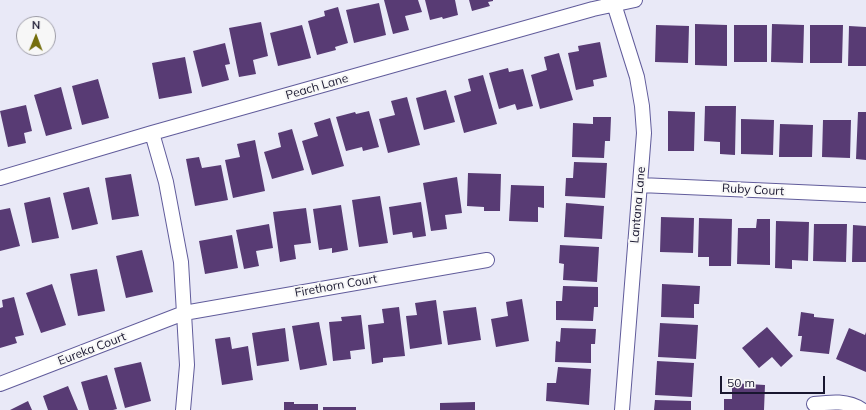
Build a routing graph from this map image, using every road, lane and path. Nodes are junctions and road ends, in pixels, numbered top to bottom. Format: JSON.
{"nodes":[{"id":1,"x":635,"y":0,"type":"edge"},
{"id":2,"x":614,"y":4,"type":"junction"},
{"id":3,"x":152,"y":133,"type":"junction"},
{"id":4,"x":0,"y":178,"type":"edge"},
{"id":5,"x":640,"y":185,"type":"junction"},
{"id":6,"x":866,"y":195,"type":"edge"},
{"id":7,"x":488,"y":260,"type":"dead end"},
{"id":8,"x":184,"y":313,"type":"junction"},
{"id":9,"x":0,"y":384,"type":"edge"},
{"id":10,"x":814,"y":404,"type":"dead end"},
{"id":11,"x":183,"y":410,"type":"edge"},
{"id":12,"x":622,"y":410,"type":"edge"},
{"id":13,"x":862,"y":410,"type":"edge"}],
"edges":[{"from":1,"to":2,"type":"street","name":"Peach Lane"},
{"from":2,"to":3,"type":"street","name":"Peach Lane"},
{"from":2,"to":5,"type":"street","name":"Lantana Lane"},
{"from":3,"to":4,"type":"street","name":"Peach Lane"},
{"from":3,"to":8,"type":"street"},
{"from":5,"to":6,"type":"street","name":"Ruby Court"},
{"from":5,"to":12,"type":"street","name":"Lantana Lane"},
{"from":7,"to":8,"type":"street","name":"Firethorn Court"},
{"from":8,"to":9,"type":"street","name":"Eureka Court"},
{"from":8,"to":11,"type":"street"},
{"from":10,"to":13,"type":"street"}]}
